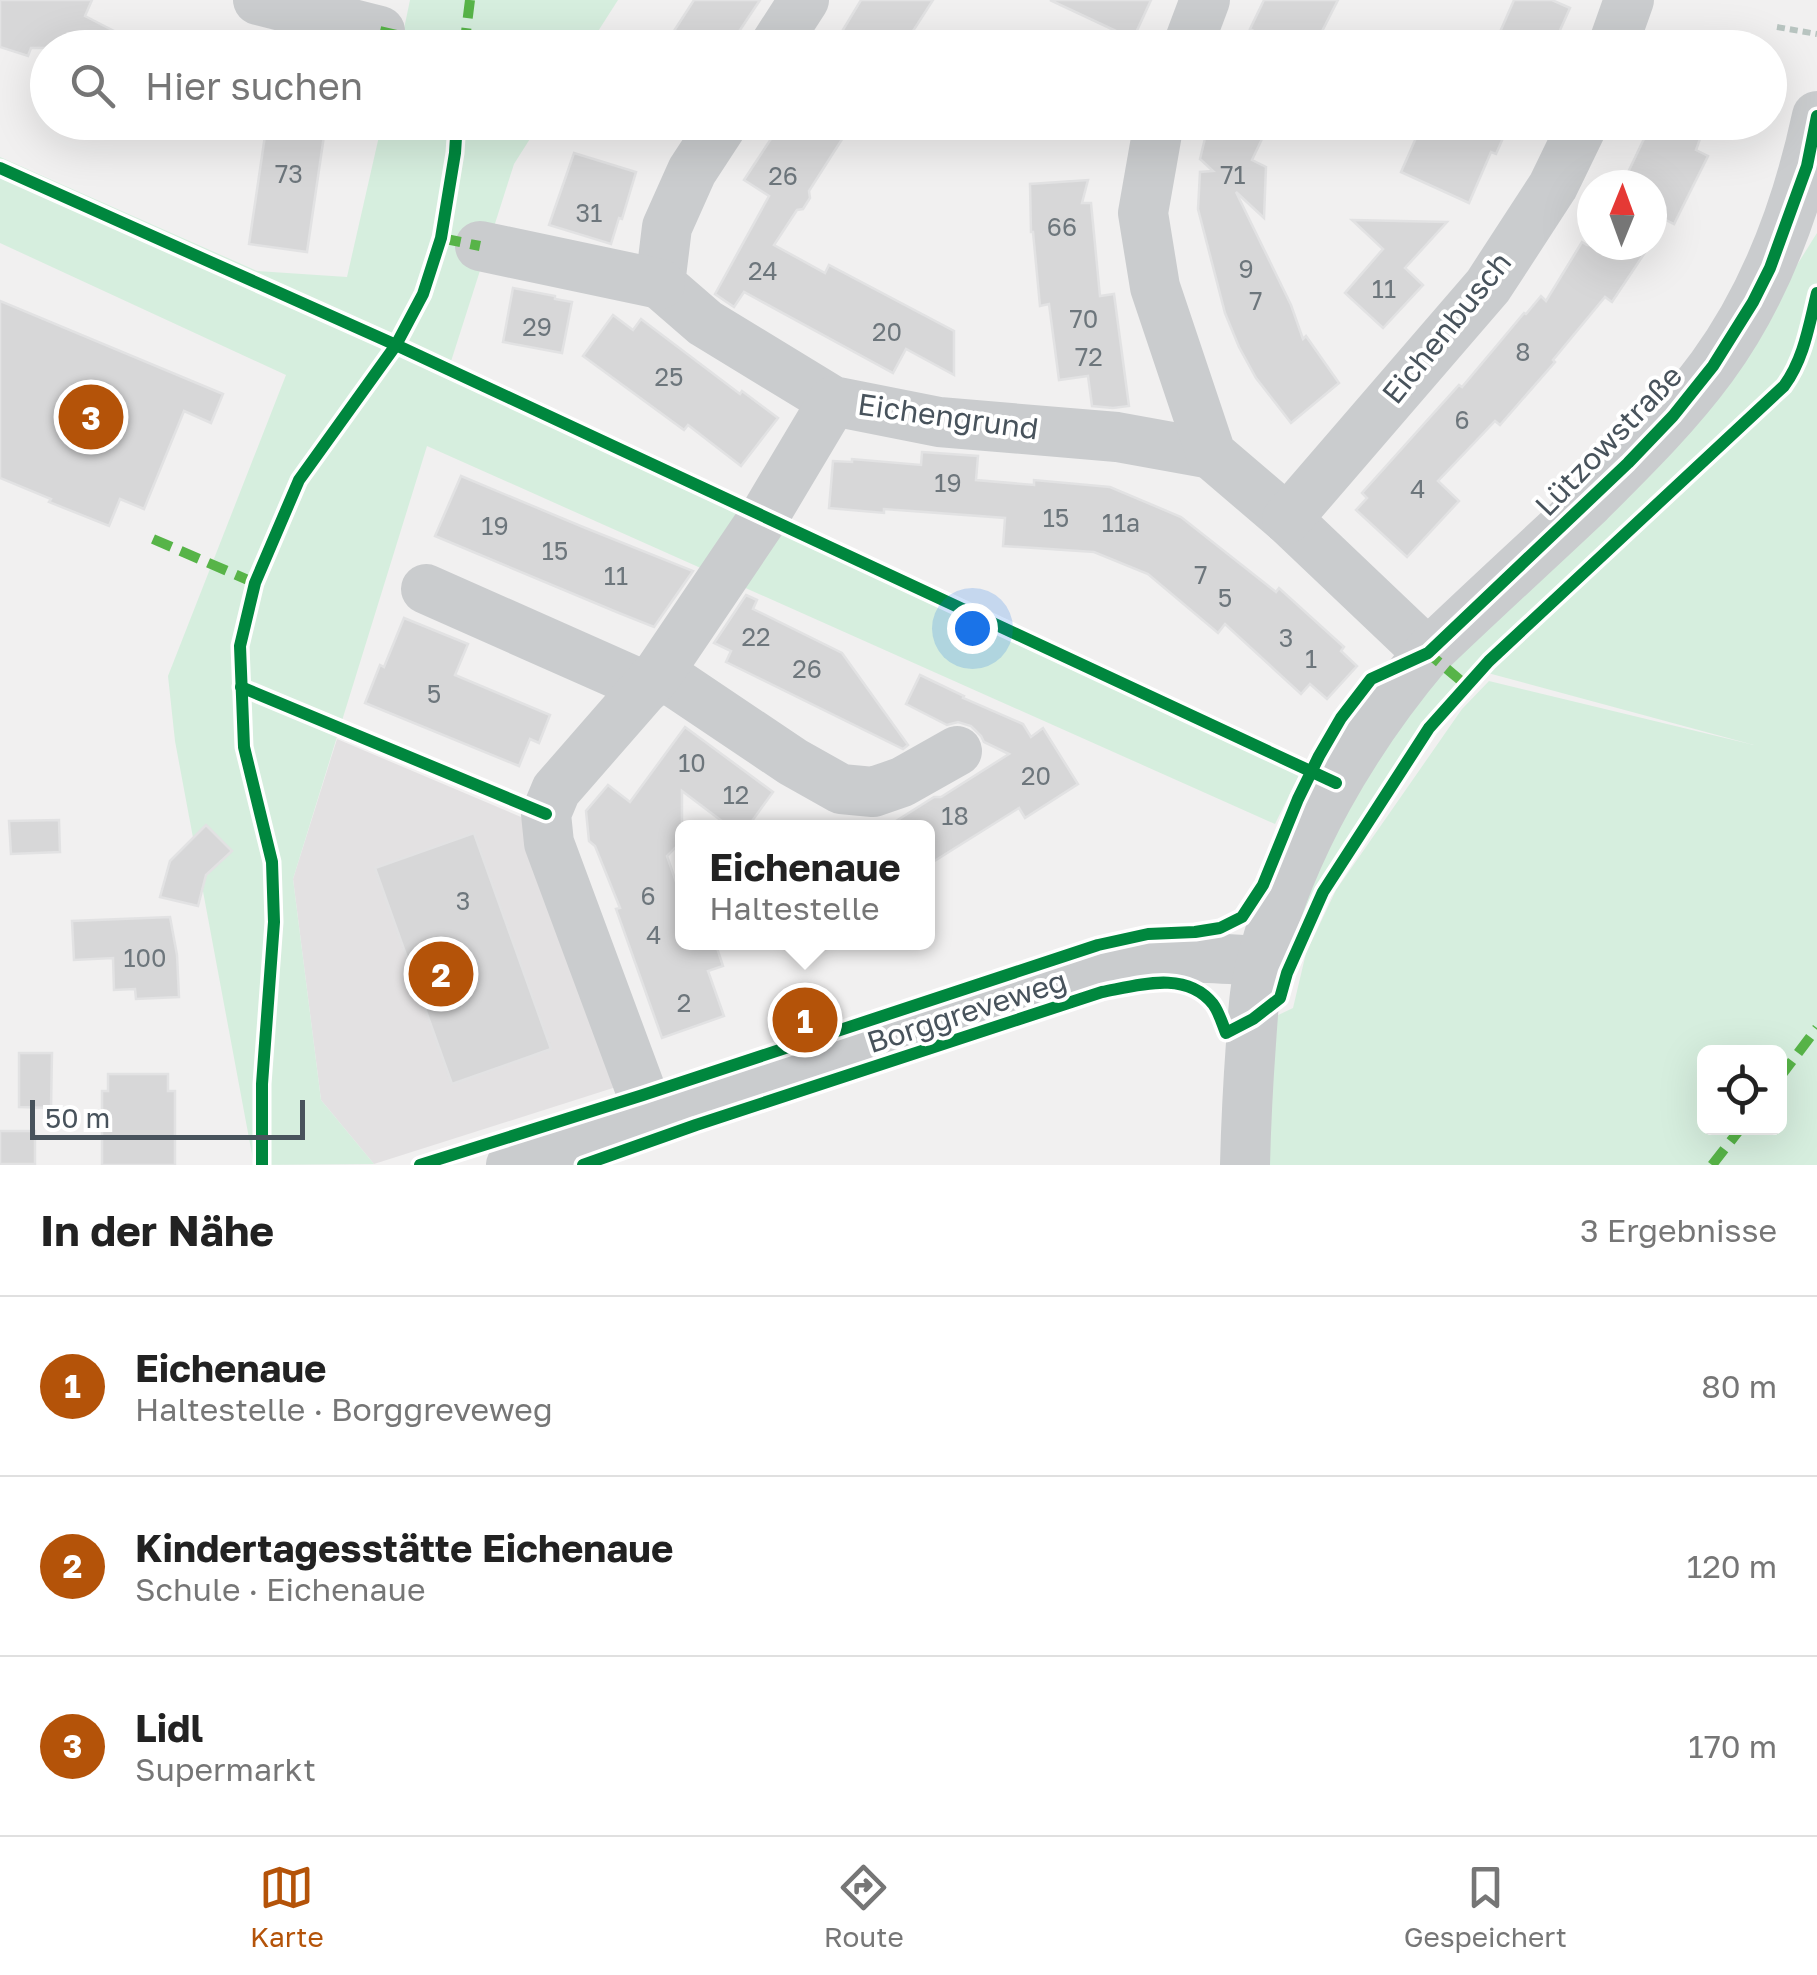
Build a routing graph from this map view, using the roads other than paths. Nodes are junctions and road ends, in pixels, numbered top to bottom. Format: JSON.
{"nodes":[{"id":1,"x":258,"y":0,"type":"edge"},
{"id":2,"x":804,"y":0,"type":"edge"},
{"id":3,"x":1205,"y":0,"type":"edge"},
{"id":4,"x":1629,"y":0,"type":"edge"},
{"id":5,"x":376,"y":30,"type":"edge"},
{"id":6,"x":785,"y":30,"type":"edge"},
{"id":7,"x":1194,"y":30,"type":"edge"},
{"id":8,"x":1618,"y":30,"type":"edge"},
{"id":9,"x":1817,"y":116,"type":"edge"},
{"id":10,"x":712,"y":140,"type":"edge"},
{"id":11,"x":1156,"y":140,"type":"edge"},
{"id":12,"x":1576,"y":140,"type":"edge"},
{"id":13,"x":1800,"y":238,"type":"edge"},
{"id":14,"x":480,"y":246,"type":"dead end"},
{"id":15,"x":660,"y":284,"type":"junction"},
{"id":16,"x":832,"y":400,"type":"junction"},
{"id":17,"x":1211,"y":454,"type":"junction"},
{"id":18,"x":1286,"y":519,"type":"junction"},
{"id":19,"x":426,"y":589,"type":"dead end"},
{"id":20,"x":1428,"y":653,"type":"junction"},
{"id":21,"x":654,"y":680,"type":"junction"},
{"id":22,"x":957,"y":751,"type":"dead end"},
{"id":23,"x":1261,"y":961,"type":"junction"},
{"id":24,"x":650,"y":1118,"type":"junction"},
{"id":25,"x":511,"y":1165,"type":"edge"},
{"id":26,"x":1245,"y":1165,"type":"edge"}],
"edges":[{"from":1,"to":5,"type":"street"},
{"from":2,"to":6,"type":"street"},
{"from":3,"to":7,"type":"street"},
{"from":4,"to":8,"type":"street"},
{"from":9,"to":13,"type":"street","name":"Lützowstraße"},
{"from":10,"to":15,"type":"street"},
{"from":11,"to":17,"type":"street"},
{"from":12,"to":18,"type":"street","name":"Eichenbusch"},
{"from":13,"to":20,"type":"street","name":"Lützowstraße"},
{"from":14,"to":15,"type":"street","name":"Eichengrund"},
{"from":15,"to":16,"type":"street","name":"Eichengrund"},
{"from":16,"to":17,"type":"street","name":"Eichengrund"},
{"from":16,"to":21,"type":"street"},
{"from":17,"to":18,"type":"street"},
{"from":18,"to":20,"type":"street"},
{"from":19,"to":21,"type":"street"},
{"from":20,"to":23,"type":"street","name":"Lützowstraße"},
{"from":21,"to":22,"type":"street"},
{"from":21,"to":24,"type":"street"},
{"from":23,"to":24,"type":"street","name":"Borggreveweg"},
{"from":23,"to":26,"type":"street","name":"Lützowstraße"},
{"from":24,"to":25,"type":"street","name":"Borggreveweg"}]}
